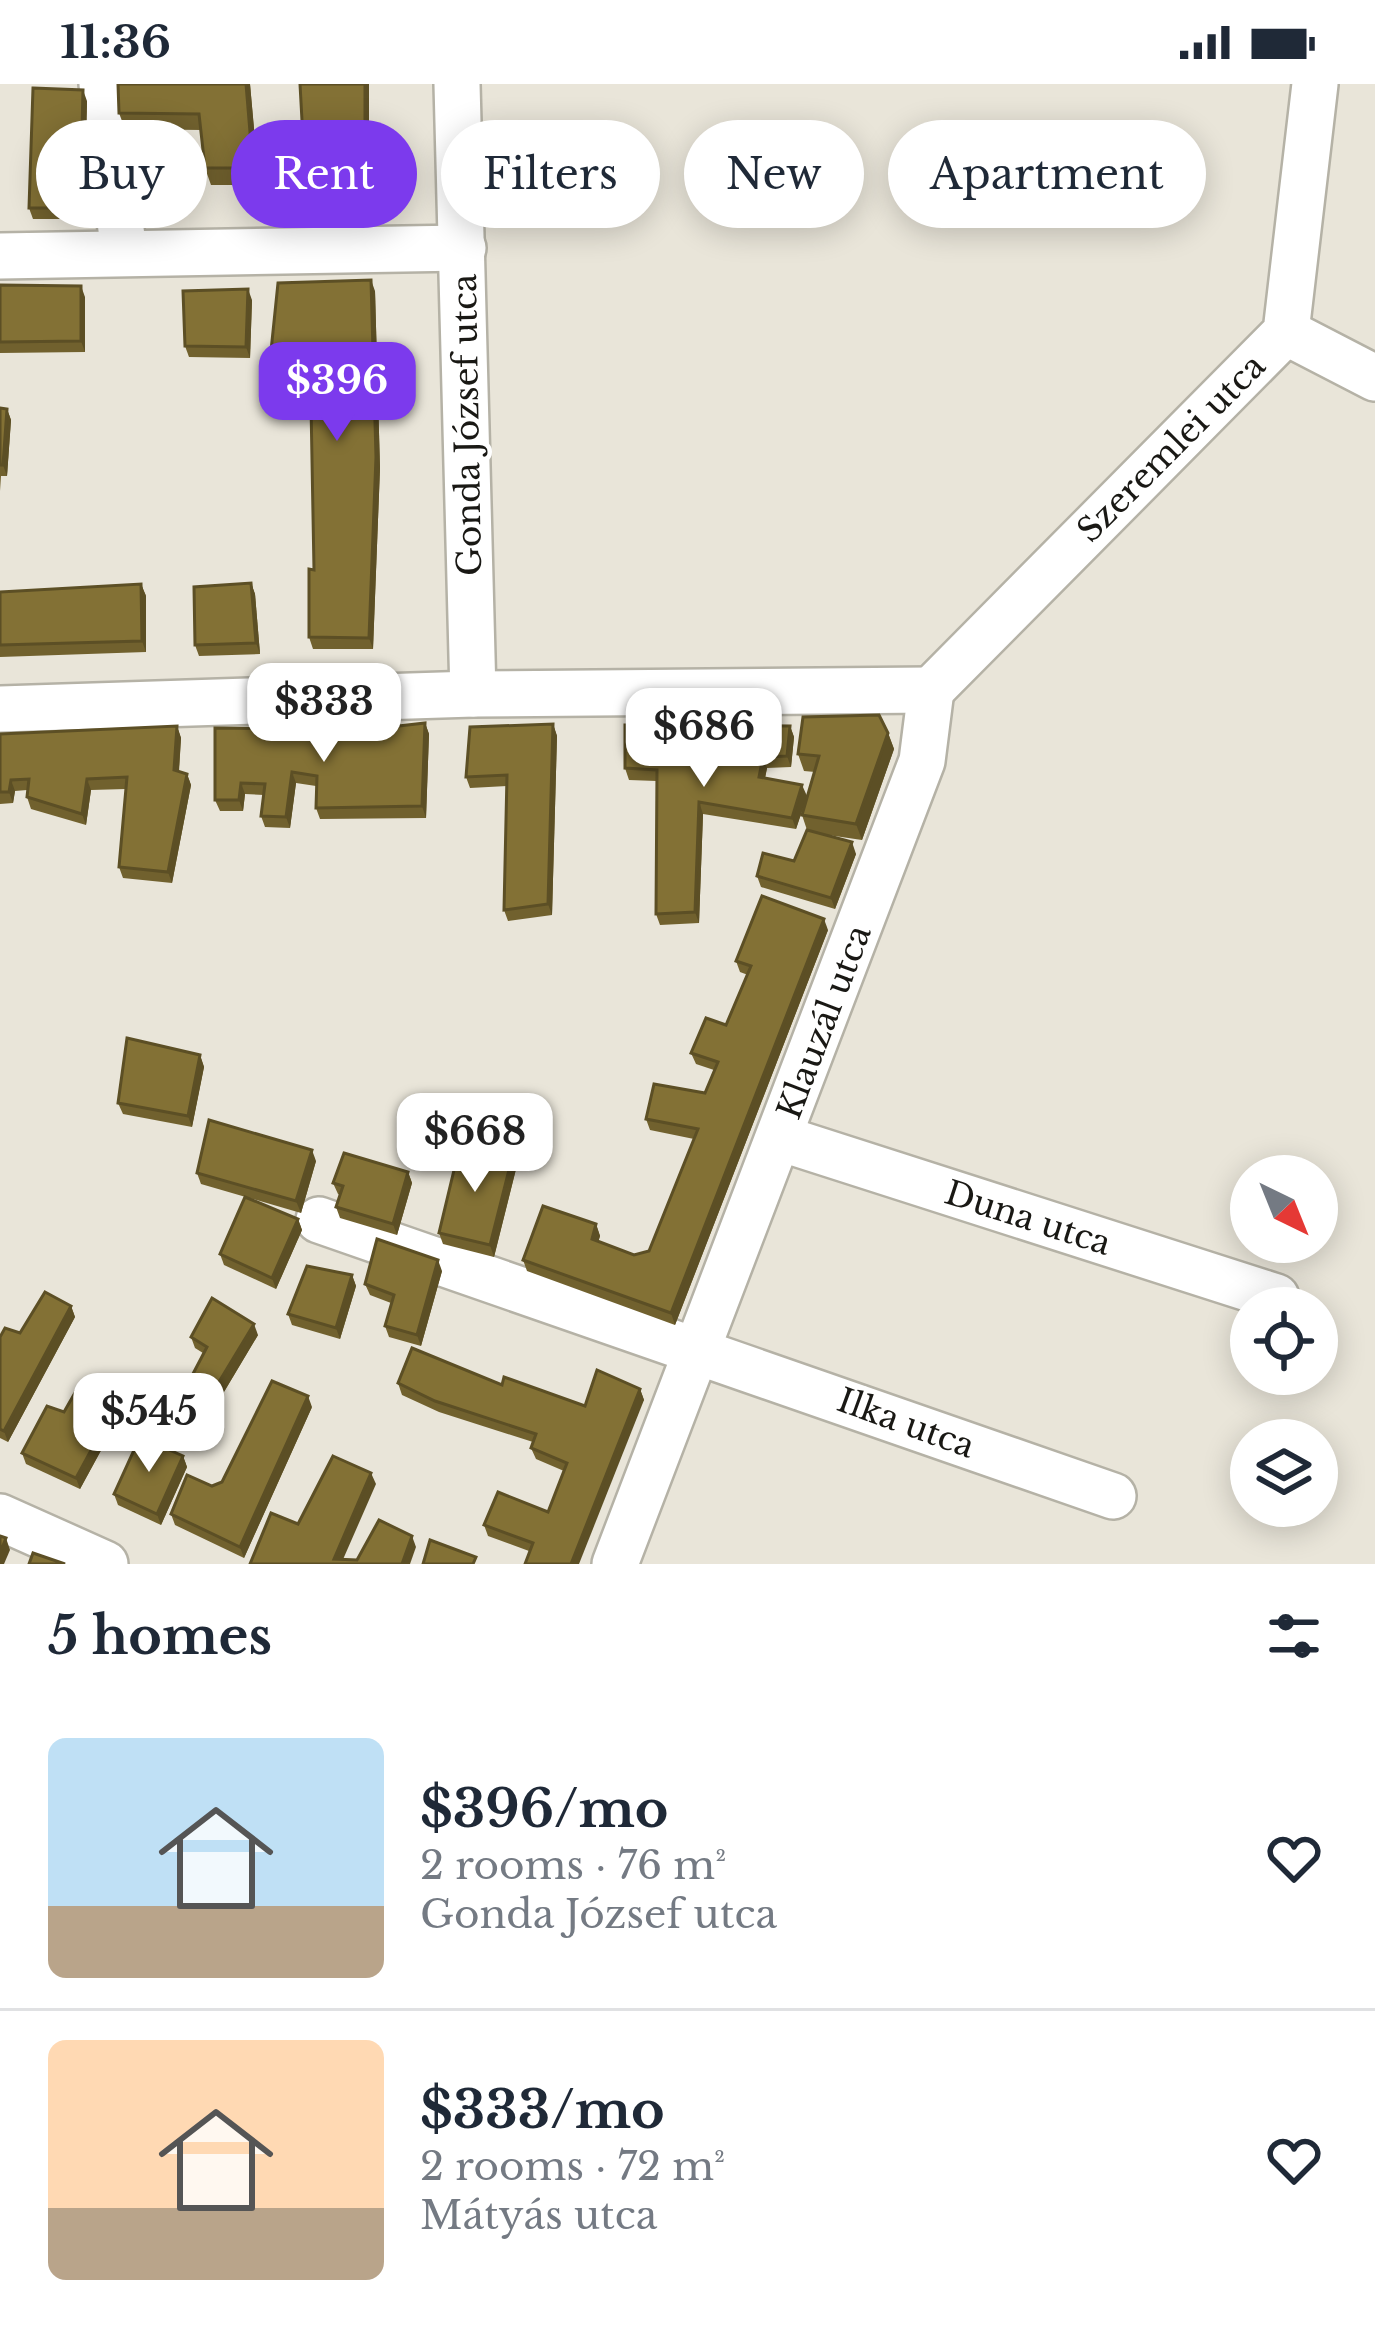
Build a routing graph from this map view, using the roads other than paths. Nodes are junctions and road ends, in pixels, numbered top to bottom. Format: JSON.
{"nodes":[{"id":1,"x":102,"y":84,"type":"edge"},
{"id":2,"x":457,"y":84,"type":"edge"},
{"id":3,"x":1315,"y":84,"type":"edge"},
{"id":4,"x":463,"y":248,"type":"junction"},
{"id":5,"x":124,"y":252,"type":"junction"},
{"id":6,"x":0,"y":256,"type":"edge"},
{"id":7,"x":1286,"y":332,"type":"junction"},
{"id":8,"x":1375,"y":378,"type":"edge"},
{"id":9,"x":932,"y":690,"type":"junction"},
{"id":10,"x":473,"y":694,"type":"junction"},
{"id":11,"x":0,"y":710,"type":"edge"},
{"id":12,"x":780,"y":1138,"type":"junction"},
{"id":13,"x":319,"y":1220,"type":"dead end"},
{"id":14,"x":1245,"y":1287,"type":"edge"},
{"id":15,"x":698,"y":1349,"type":"junction"},
{"id":16,"x":1113,"y":1496,"type":"dead end"},
{"id":17,"x":0,"y":1517,"type":"edge"},
{"id":18,"x":105,"y":1564,"type":"edge"},
{"id":19,"x":615,"y":1564,"type":"edge"}],
"edges":[{"from":1,"to":5,"type":"street"},
{"from":2,"to":4,"type":"street","name":"Gonda József utca"},
{"from":3,"to":7,"type":"street","name":"Szeremlei utca"},
{"from":4,"to":5,"type":"street"},
{"from":4,"to":10,"type":"street","name":"Gonda József utca"},
{"from":5,"to":6,"type":"street"},
{"from":7,"to":8,"type":"street"},
{"from":7,"to":9,"type":"street","name":"Szeremlei utca"},
{"from":9,"to":10,"type":"street"},
{"from":9,"to":12,"type":"street","name":"Klauzál utca"},
{"from":10,"to":11,"type":"street"},
{"from":12,"to":14,"type":"street","name":"Duna utca"},
{"from":12,"to":15,"type":"street","name":"Klauzál utca"},
{"from":13,"to":15,"type":"street"},
{"from":15,"to":16,"type":"street","name":"Ilka utca"},
{"from":15,"to":19,"type":"street","name":"Klauzál utca"},
{"from":17,"to":18,"type":"street"}]}
